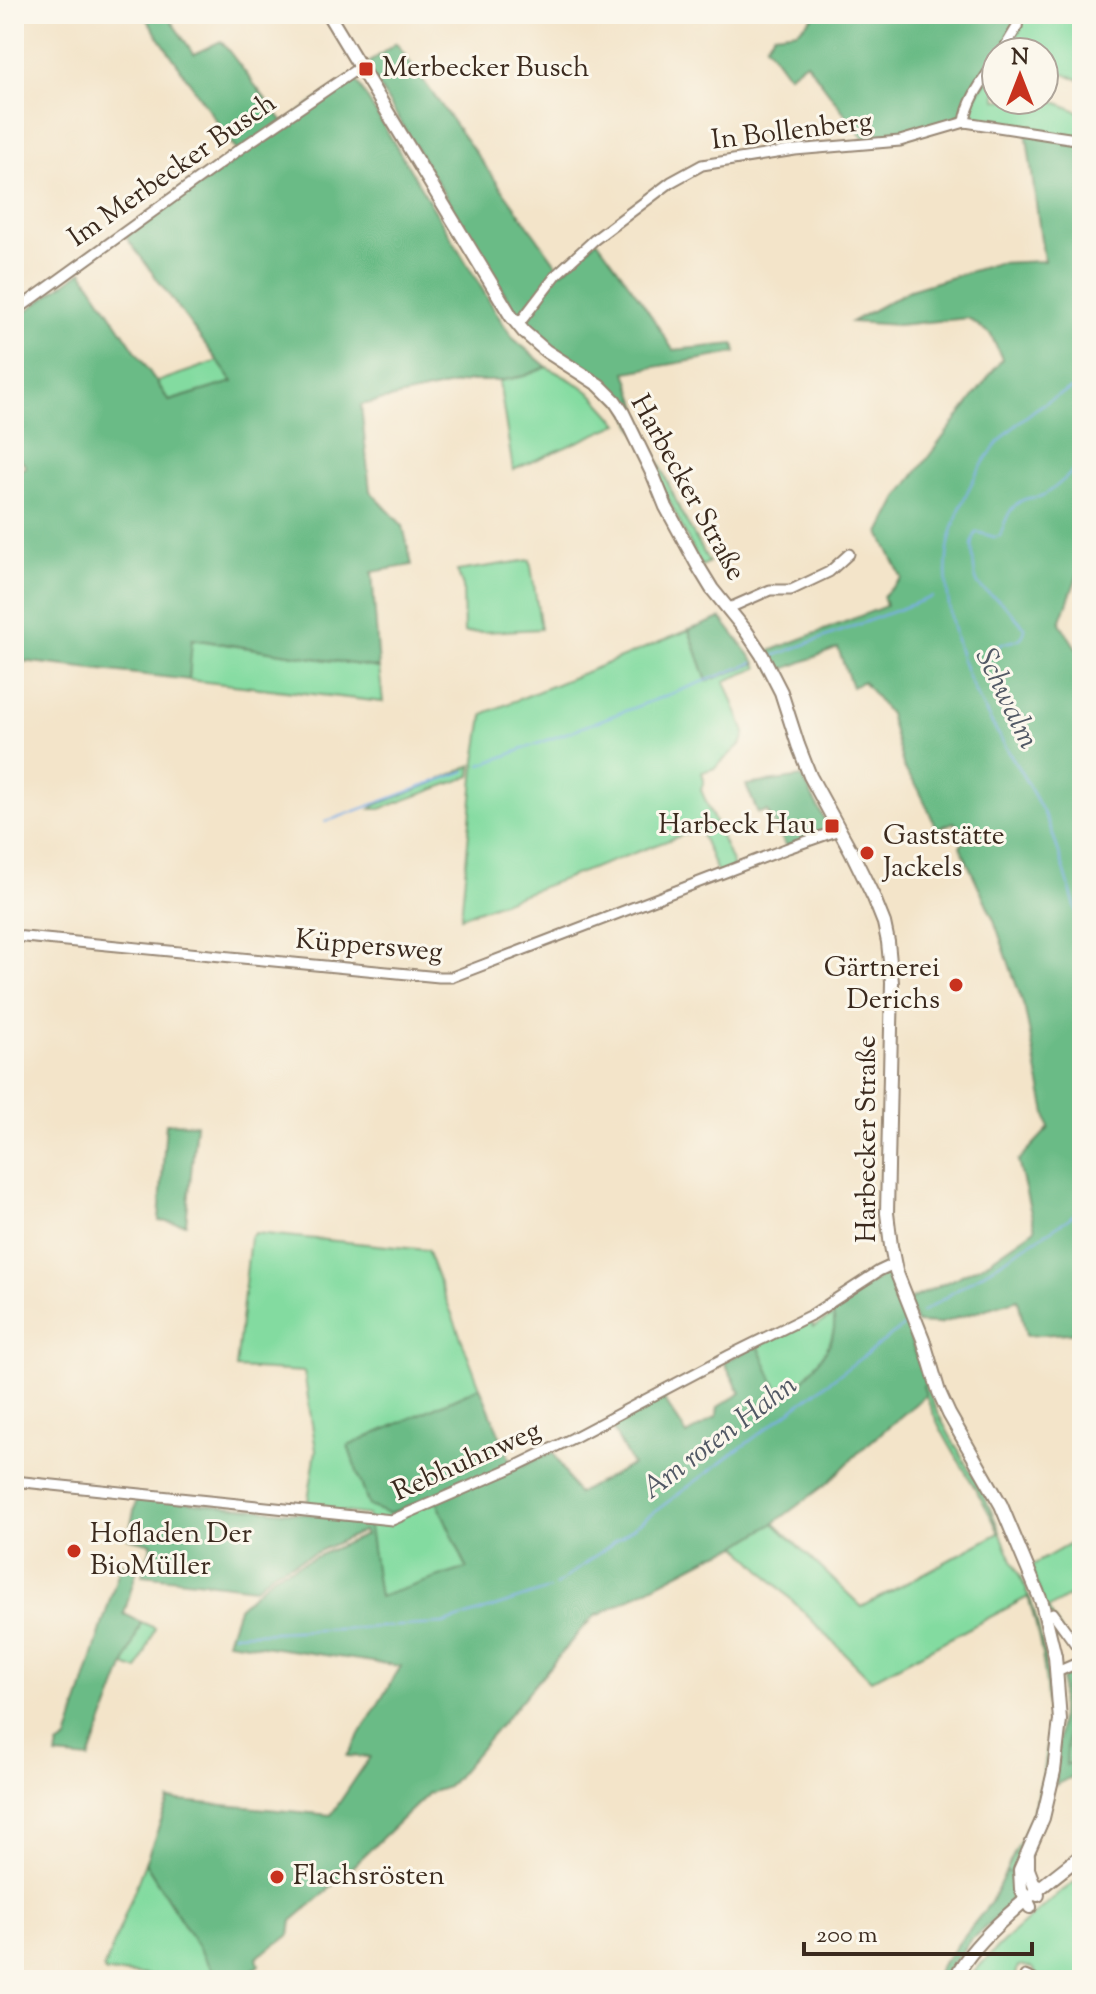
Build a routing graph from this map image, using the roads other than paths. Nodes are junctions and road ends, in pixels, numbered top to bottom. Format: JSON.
{"nodes":[{"id":1,"x":328,"y":14,"type":"edge"},
{"id":2,"x":1019,"y":14,"type":"edge"},
{"id":3,"x":1012,"y":36,"type":"edge"},
{"id":4,"x":360,"y":67,"type":"junction"},
{"id":5,"x":980,"y":86,"type":"edge"},
{"id":6,"x":965,"y":122,"type":"junction"},
{"id":7,"x":1082,"y":140,"type":"edge"},
{"id":8,"x":14,"y":312,"type":"edge"},
{"id":9,"x":518,"y":325,"type":"junction"},
{"id":10,"x":849,"y":554,"type":"dead end"},
{"id":11,"x":727,"y":609,"type":"junction"},
{"id":12,"x":839,"y":830,"type":"junction"},
{"id":13,"x":14,"y":936,"type":"edge"},
{"id":14,"x":894,"y":1264,"type":"junction"},
{"id":15,"x":14,"y":1481,"type":"edge"},
{"id":16,"x":1053,"y":1613,"type":"dead end"},
{"id":17,"x":1082,"y":1653,"type":"edge"},
{"id":18,"x":1082,"y":1661,"type":"edge"},
{"id":19,"x":1057,"y":1672,"type":"junction"},
{"id":20,"x":1082,"y":1855,"type":"edge"},
{"id":21,"x":1082,"y":1865,"type":"edge"},
{"id":22,"x":1033,"y":1899,"type":"junction"},
{"id":23,"x":955,"y":1977,"type":"edge"}],
"edges":[{"from":1,"to":4,"type":"main road"},
{"from":2,"to":3,"type":"street"},
{"from":4,"to":8,"type":"street","name":"Im Merbecker Busch"},
{"from":4,"to":9,"type":"main road","name":"Harbecker Straße"},
{"from":5,"to":6,"type":"street"},
{"from":6,"to":7,"type":"street","name":"In Bollenberg"},
{"from":6,"to":9,"type":"street","name":"In Bollenberg"},
{"from":9,"to":11,"type":"main road","name":"Harbecker Straße"},
{"from":10,"to":11,"type":"street"},
{"from":11,"to":12,"type":"main road","name":"Harbecker Straße"},
{"from":12,"to":13,"type":"street","name":"Küppersweg"},
{"from":12,"to":14,"type":"main road","name":"Harbecker Straße"},
{"from":14,"to":15,"type":"street","name":"Rebhuhnweg"},
{"from":14,"to":19,"type":"main road","name":"Harbecker Straße"},
{"from":16,"to":17,"type":"street"},
{"from":18,"to":19,"type":"street"},
{"from":19,"to":22,"type":"main road","name":"Harbecker Straße"},
{"from":20,"to":22,"type":"main road"},
{"from":21,"to":22,"type":"main road"},
{"from":22,"to":23,"type":"main road"}]}
